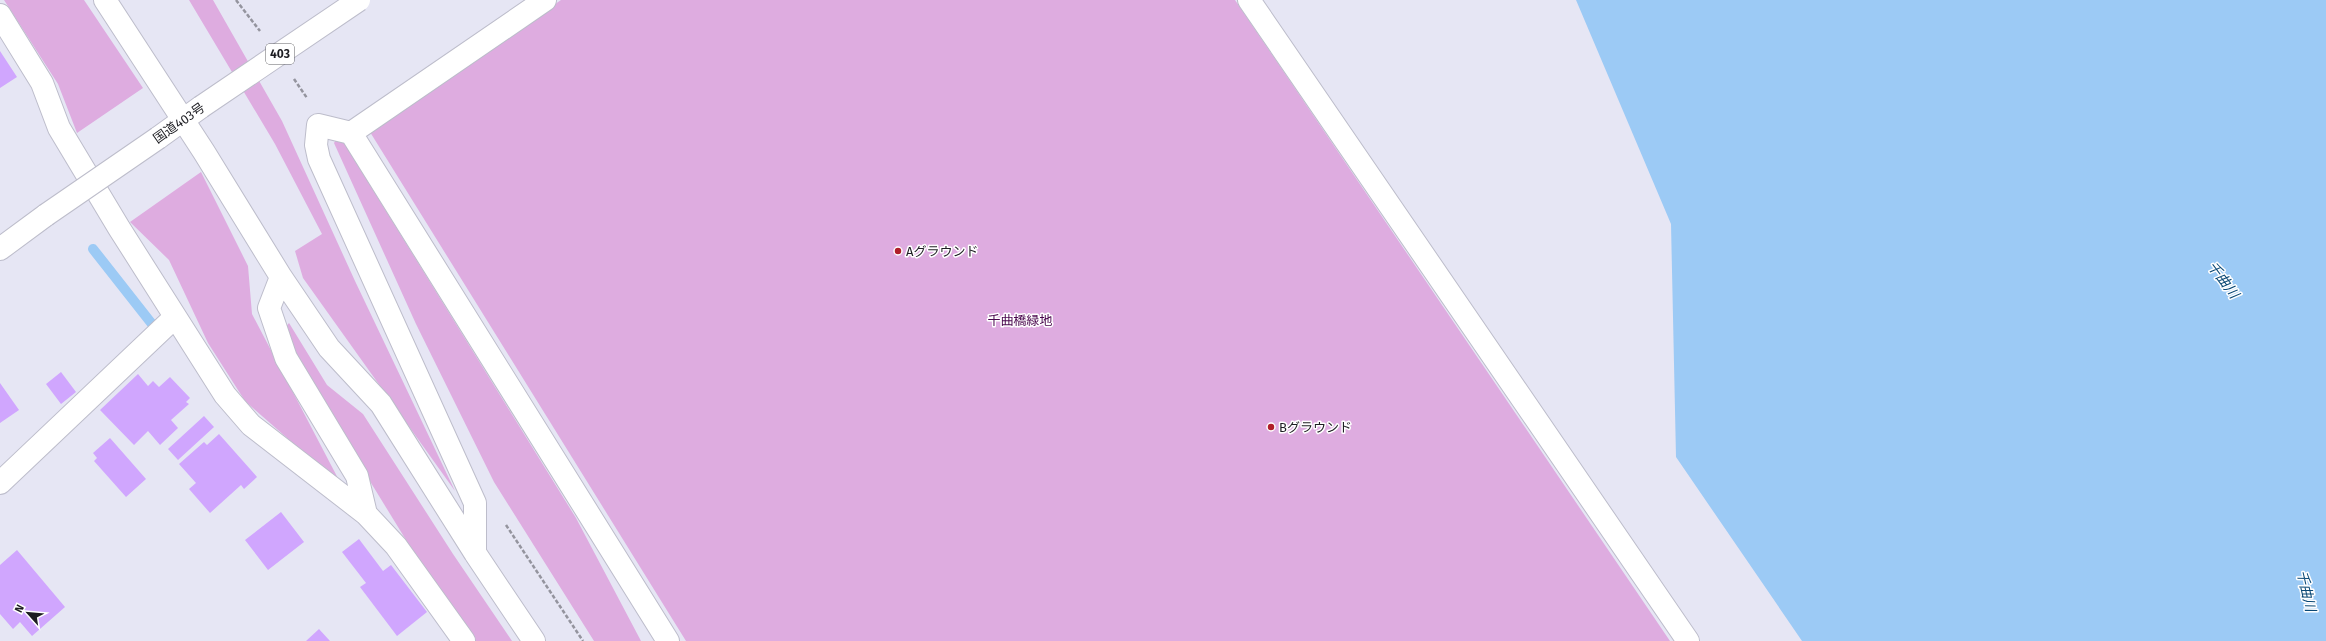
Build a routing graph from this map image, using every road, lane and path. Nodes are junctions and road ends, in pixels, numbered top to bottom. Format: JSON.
{"nodes":[{"id":1,"x":105,"y":0,"type":"edge"},
{"id":2,"x":236,"y":0,"type":"edge"},
{"id":3,"x":359,"y":0,"type":"edge"},
{"id":4,"x":545,"y":0,"type":"edge"},
{"id":5,"x":1249,"y":0,"type":"edge"},
{"id":6,"x":0,"y":15,"type":"edge"},
{"id":7,"x":249,"y":16,"type":"dead end"},
{"id":8,"x":183,"y":120,"type":"junction"},
{"id":9,"x":351,"y":133,"type":"junction"},
{"id":10,"x":0,"y":249,"type":"edge"},
{"id":11,"x":281,"y":277,"type":"junction"},
{"id":12,"x":175,"y":317,"type":"junction"},
{"id":13,"x":0,"y":483,"type":"edge"},
{"id":14,"x":366,"y":514,"type":"junction"},
{"id":15,"x":475,"y":553,"type":"junction"},
{"id":16,"x":464,"y":641,"type":"edge"},
{"id":17,"x":534,"y":641,"type":"edge"},
{"id":18,"x":668,"y":641,"type":"edge"},
{"id":19,"x":1688,"y":641,"type":"edge"}],
"edges":[{"from":1,"to":8,"type":"main road"},
{"from":2,"to":7,"type":"path"},
{"from":3,"to":8,"type":"main road","name":"国道403号","number":"403","bridge":true},
{"from":4,"to":9,"type":"main road"},
{"from":5,"to":19,"type":"main road"},
{"from":6,"to":12,"type":"main road"},
{"from":8,"to":10,"type":"main road","name":"国道403号","number":"403","bridge":true},
{"from":8,"to":11,"type":"main road"},
{"from":9,"to":15,"type":"main road"},
{"from":9,"to":18,"type":"main road"},
{"from":11,"to":14,"type":"main road"},
{"from":11,"to":15,"type":"main road"},
{"from":12,"to":13,"type":"main road"},
{"from":12,"to":14,"type":"main road"},
{"from":14,"to":16,"type":"main road"},
{"from":15,"to":17,"type":"main road"}]}
